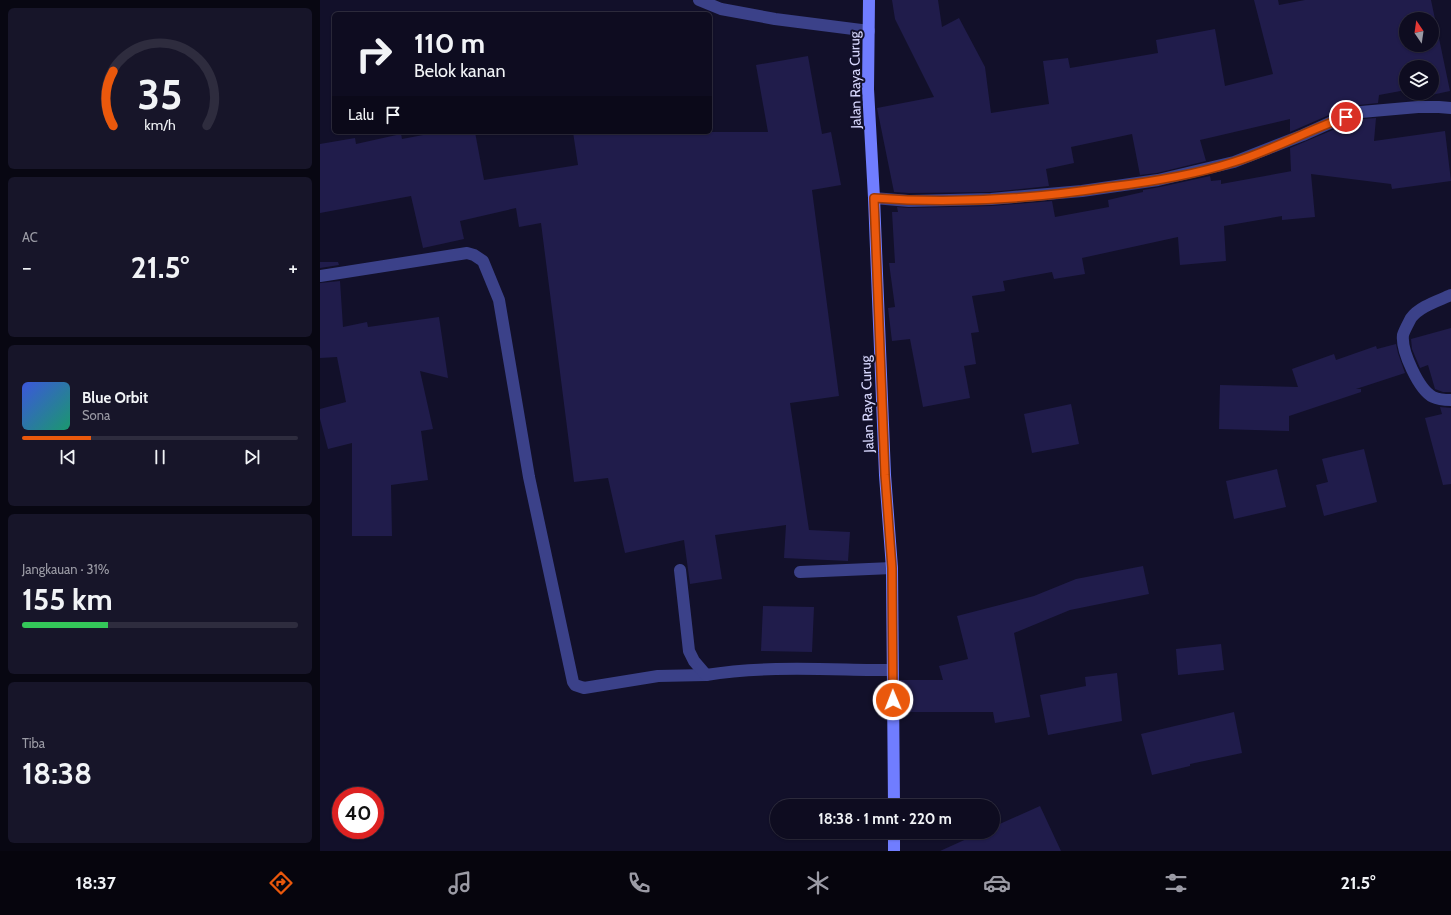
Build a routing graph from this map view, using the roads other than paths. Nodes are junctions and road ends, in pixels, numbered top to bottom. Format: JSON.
{"nodes":[{"id":1,"x":699,"y":0,"type":"edge"},
{"id":2,"x":869,"y":0,"type":"edge"},
{"id":3,"x":869,"y":31,"type":"junction"},
{"id":4,"x":1451,"y":108,"type":"edge"},
{"id":5,"x":874,"y":198,"type":"junction"},
{"id":6,"x":320,"y":276,"type":"edge"},
{"id":7,"x":1451,"y":295,"type":"edge"},
{"id":8,"x":1451,"y":400,"type":"edge"},
{"id":9,"x":892,"y":568,"type":"junction"},
{"id":10,"x":680,"y":570,"type":"dead end"},
{"id":11,"x":800,"y":572,"type":"dead end"},
{"id":12,"x":892,"y":670,"type":"junction"},
{"id":13,"x":706,"y":675,"type":"junction"},
{"id":14,"x":894,"y":799,"type":"edge"},
{"id":15,"x":894,"y":839,"type":"edge"},
{"id":16,"x":894,"y":851,"type":"edge"}],
"edges":[{"from":1,"to":3,"type":"street"},
{"from":2,"to":3,"type":"street","name":"Jalan Raya Curug"},
{"from":3,"to":5,"type":"street","name":"Jalan Raya Curug"},
{"from":4,"to":5,"type":"street"},
{"from":5,"to":9,"type":"street","name":"Jalan Raya Curug"},
{"from":6,"to":13,"type":"street"},
{"from":7,"to":8,"type":"street"},
{"from":9,"to":11,"type":"street"},
{"from":9,"to":12,"type":"street","name":"Jalan Raya Curug"},
{"from":10,"to":13,"type":"street"},
{"from":12,"to":13,"type":"street"},
{"from":12,"to":14,"type":"street","name":"Jalan Raya Curug"},
{"from":15,"to":16,"type":"street"}]}
